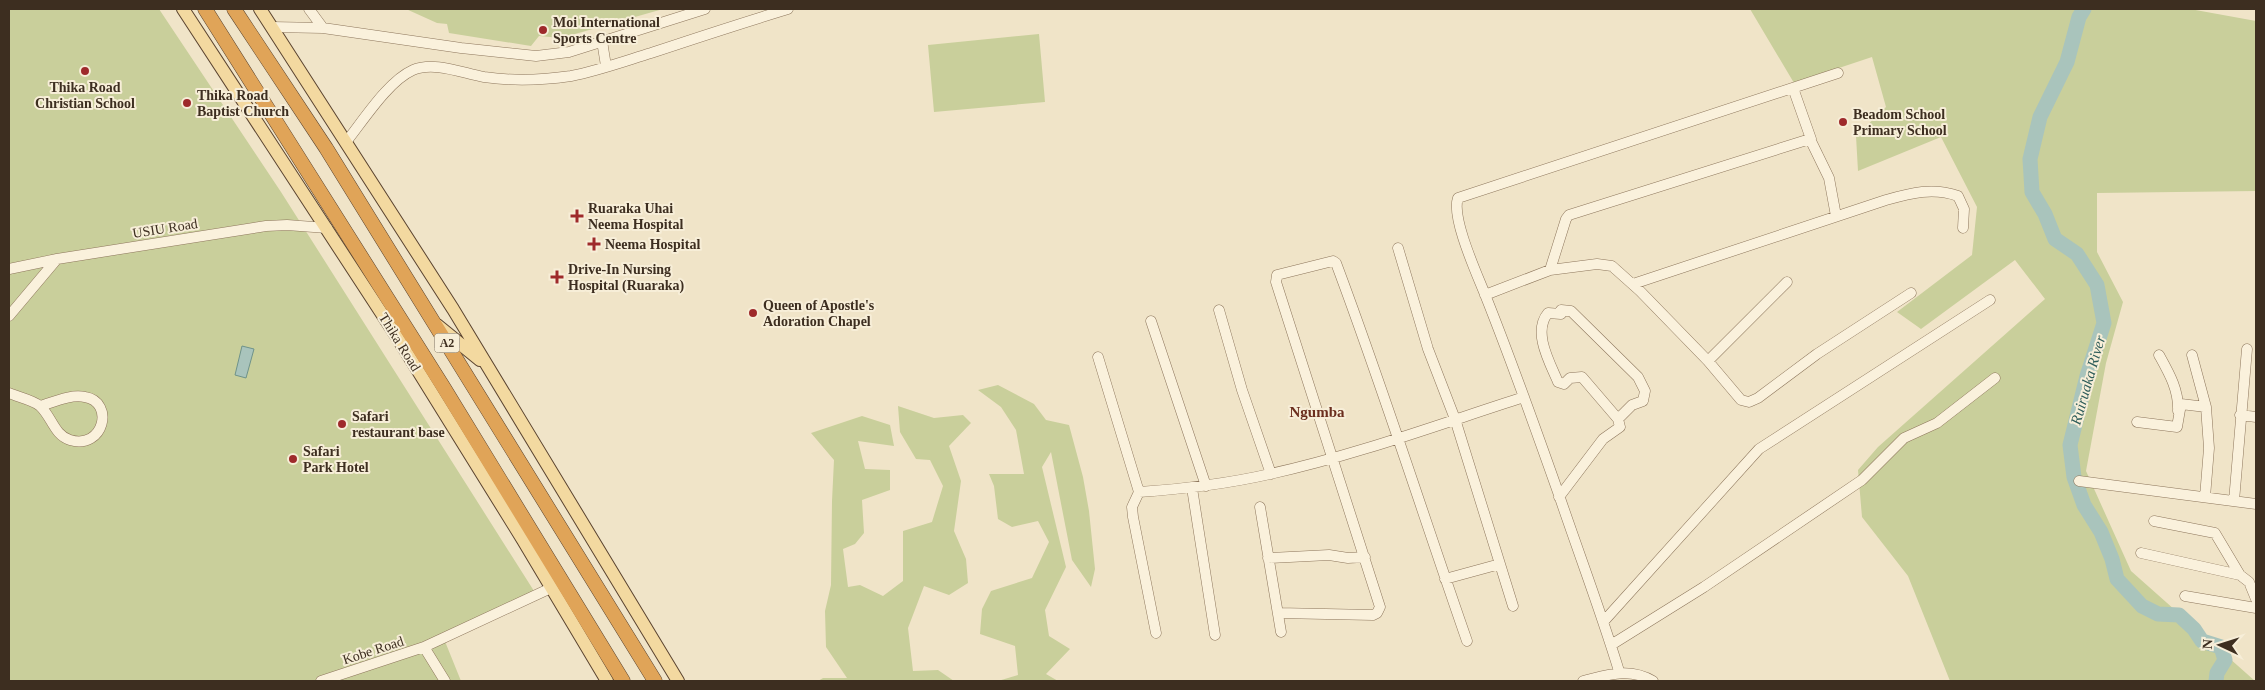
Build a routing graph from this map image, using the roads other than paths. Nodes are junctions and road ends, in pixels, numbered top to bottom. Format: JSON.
{"nodes":[{"id":1,"x":183,"y":9,"type":"edge"},
{"id":2,"x":205,"y":9,"type":"edge"},
{"id":3,"x":234,"y":9,"type":"edge"},
{"id":4,"x":260,"y":9,"type":"edge"},
{"id":5,"x":309,"y":9,"type":"edge"},
{"id":6,"x":704,"y":9,"type":"edge"},
{"id":7,"x":788,"y":9,"type":"edge"},
{"id":8,"x":272,"y":27,"type":"junction"},
{"id":9,"x":323,"y":28,"type":"junction"},
{"id":10,"x":602,"y":42,"type":"junction"},
{"id":11,"x":606,"y":66,"type":"junction"},
{"id":12,"x":1838,"y":73,"type":"dead end"},
{"id":13,"x":1793,"y":88,"type":"junction"},
{"id":14,"x":1811,"y":139,"type":"junction"},
{"id":15,"x":346,"y":142,"type":"junction"},
{"id":16,"x":1836,"y":216,"type":"junction"},
{"id":17,"x":327,"y":228,"type":"junction"},
{"id":18,"x":1963,"y":228,"type":"dead end"},
{"id":19,"x":1398,"y":248,"type":"dead end"},
{"id":20,"x":57,"y":259,"type":"junction"},
{"id":21,"x":9,"y":269,"type":"edge"},
{"id":22,"x":1550,"y":270,"type":"junction"},
{"id":23,"x":1787,"y":282,"type":"dead end"},
{"id":24,"x":1633,"y":284,"type":"junction"},
{"id":25,"x":1910,"y":292,"type":"dead end"},
{"id":26,"x":1486,"y":295,"type":"junction"},
{"id":27,"x":1990,"y":300,"type":"dead end"},
{"id":28,"x":1219,"y":310,"type":"dead end"},
{"id":29,"x":9,"y":316,"type":"edge"},
{"id":30,"x":1151,"y":321,"type":"dead end"},
{"id":31,"x":433,"y":322,"type":"junction"},
{"id":32,"x":2247,"y":349,"type":"dead end"},
{"id":33,"x":2159,"y":354,"type":"dead end"},
{"id":34,"x":2192,"y":355,"type":"dead end"},
{"id":35,"x":1098,"y":357,"type":"dead end"},
{"id":36,"x":1708,"y":361,"type":"junction"},
{"id":37,"x":486,"y":366,"type":"junction"},
{"id":38,"x":1995,"y":378,"type":"dead end"},
{"id":39,"x":9,"y":393,"type":"edge"},
{"id":40,"x":1524,"y":397,"type":"junction"},
{"id":41,"x":40,"y":406,"type":"junction"},
{"id":42,"x":2206,"y":407,"type":"junction"},
{"id":43,"x":2240,"y":415,"type":"junction"},
{"id":44,"x":2256,"y":417,"type":"edge"},
{"id":45,"x":1454,"y":419,"type":"junction"},
{"id":46,"x":1618,"y":419,"type":"junction"},
{"id":47,"x":2137,"y":422,"type":"dead end"},
{"id":48,"x":2177,"y":427,"type":"junction"},
{"id":49,"x":1396,"y":438,"type":"junction"},
{"id":50,"x":1333,"y":458,"type":"junction"},
{"id":51,"x":1271,"y":474,"type":"junction"},
{"id":52,"x":2079,"y":481,"type":"dead end"},
{"id":53,"x":1206,"y":486,"type":"junction"},
{"id":54,"x":1192,"y":488,"type":"junction"},
{"id":55,"x":1139,"y":492,"type":"junction"},
{"id":56,"x":2205,"y":496,"type":"junction"},
{"id":57,"x":1559,"y":497,"type":"junction"},
{"id":58,"x":2234,"y":501,"type":"junction"},
{"id":59,"x":2256,"y":504,"type":"edge"},
{"id":60,"x":1260,"y":507,"type":"dead end"},
{"id":61,"x":2154,"y":521,"type":"dead end"},
{"id":62,"x":2141,"y":553,"type":"dead end"},
{"id":63,"x":1365,"y":557,"type":"junction"},
{"id":64,"x":1268,"y":558,"type":"junction"},
{"id":65,"x":1500,"y":564,"type":"junction"},
{"id":66,"x":2240,"y":575,"type":"junction"},
{"id":67,"x":1445,"y":579,"type":"junction"},
{"id":68,"x":2253,"y":582,"type":"edge"},
{"id":69,"x":551,"y":588,"type":"junction"},
{"id":70,"x":2185,"y":596,"type":"dead end"},
{"id":71,"x":2256,"y":599,"type":"edge"},
{"id":72,"x":1513,"y":606,"type":"dead end"},
{"id":73,"x":2256,"y":608,"type":"edge"},
{"id":74,"x":1278,"y":613,"type":"junction"},
{"id":75,"x":1604,"y":621,"type":"junction"},
{"id":76,"x":1281,"y":632,"type":"dead end"},
{"id":77,"x":1156,"y":633,"type":"dead end"},
{"id":78,"x":1215,"y":635,"type":"dead end"},
{"id":79,"x":1467,"y":641,"type":"dead end"},
{"id":80,"x":1611,"y":645,"type":"junction"},
{"id":81,"x":424,"y":647,"type":"junction"},
{"id":82,"x":1619,"y":671,"type":"junction"},
{"id":83,"x":322,"y":681,"type":"edge"},
{"id":84,"x":445,"y":681,"type":"edge"},
{"id":85,"x":607,"y":681,"type":"edge"},
{"id":86,"x":623,"y":681,"type":"edge"},
{"id":87,"x":655,"y":681,"type":"edge"},
{"id":88,"x":678,"y":681,"type":"edge"},
{"id":89,"x":1583,"y":681,"type":"edge"},
{"id":90,"x":1653,"y":681,"type":"edge"}],
"edges":[{"from":1,"to":17,"type":"main road","name":"Thika Road"},
{"from":2,"to":86,"type":"highway","name":"Thika Road","number":"A2"},
{"from":3,"to":31,"type":"highway","number":"A2"},
{"from":4,"to":8,"type":"main road"},
{"from":5,"to":9,"type":"street"},
{"from":6,"to":10,"type":"street"},
{"from":7,"to":11,"type":"street"},
{"from":8,"to":9,"type":"street"},
{"from":8,"to":15,"type":"main road"},
{"from":9,"to":10,"type":"street"},
{"from":10,"to":11,"type":"street"},
{"from":11,"to":15,"type":"street"},
{"from":12,"to":13,"type":"street"},
{"from":13,"to":14,"type":"street"},
{"from":13,"to":26,"type":"street"},
{"from":14,"to":16,"type":"street"},
{"from":14,"to":22,"type":"street"},
{"from":15,"to":37,"type":"main road"},
{"from":16,"to":18,"type":"street"},
{"from":16,"to":24,"type":"street"},
{"from":17,"to":20,"type":"street","name":"USIU Road"},
{"from":17,"to":69,"type":"main road","name":"Thika Road"},
{"from":19,"to":45,"type":"street"},
{"from":20,"to":21,"type":"street","name":"USIU Road"},
{"from":20,"to":29,"type":"street"},
{"from":22,"to":24,"type":"street"},
{"from":22,"to":26,"type":"street"},
{"from":23,"to":36,"type":"street"},
{"from":24,"to":36,"type":"street"},
{"from":25,"to":36,"type":"street"},
{"from":26,"to":40,"type":"street"},
{"from":27,"to":75,"type":"street"},
{"from":28,"to":51,"type":"street"},
{"from":30,"to":53,"type":"street"},
{"from":31,"to":37,"type":"main road"},
{"from":31,"to":87,"type":"highway","number":"A2"},
{"from":32,"to":43,"type":"street"},
{"from":33,"to":48,"type":"street"},
{"from":34,"to":42,"type":"street"},
{"from":35,"to":55,"type":"street"},
{"from":37,"to":88,"type":"main road"},
{"from":38,"to":80,"type":"street"},
{"from":39,"to":41,"type":"street"},
{"from":40,"to":45,"type":"street"},
{"from":40,"to":57,"type":"street"},
{"from":41,"to":41,"type":"street"},
{"from":42,"to":48,"type":"street"},
{"from":42,"to":56,"type":"street"},
{"from":43,"to":44,"type":"street"},
{"from":43,"to":58,"type":"street"},
{"from":45,"to":49,"type":"street"},
{"from":45,"to":65,"type":"street"},
{"from":46,"to":46,"type":"street"},
{"from":46,"to":57,"type":"street"},
{"from":47,"to":48,"type":"street"},
{"from":49,"to":50,"type":"street"},
{"from":49,"to":50,"type":"street"},
{"from":49,"to":67,"type":"street"},
{"from":50,"to":51,"type":"street"},
{"from":50,"to":63,"type":"street"},
{"from":51,"to":53,"type":"street"},
{"from":52,"to":56,"type":"street"},
{"from":53,"to":54,"type":"street"},
{"from":54,"to":55,"type":"street"},
{"from":54,"to":78,"type":"street"},
{"from":55,"to":77,"type":"street"},
{"from":56,"to":58,"type":"street"},
{"from":57,"to":75,"type":"street"},
{"from":58,"to":59,"type":"street"},
{"from":60,"to":64,"type":"street"},
{"from":61,"to":66,"type":"street"},
{"from":62,"to":66,"type":"street"},
{"from":63,"to":64,"type":"street"},
{"from":63,"to":74,"type":"street"},
{"from":64,"to":74,"type":"street"},
{"from":65,"to":67,"type":"street"},
{"from":65,"to":72,"type":"street"},
{"from":66,"to":68,"type":"street"},
{"from":67,"to":79,"type":"street"},
{"from":68,"to":71,"type":"street"},
{"from":69,"to":81,"type":"street"},
{"from":69,"to":85,"type":"main road","name":"Thika Road"},
{"from":70,"to":73,"type":"street"},
{"from":74,"to":76,"type":"street"},
{"from":75,"to":80,"type":"street"},
{"from":80,"to":82,"type":"street"},
{"from":81,"to":83,"type":"street","name":"Kobe Road"},
{"from":81,"to":84,"type":"street","name":"Kobe Road"},
{"from":82,"to":89,"type":"street"},
{"from":82,"to":90,"type":"street"}]}
